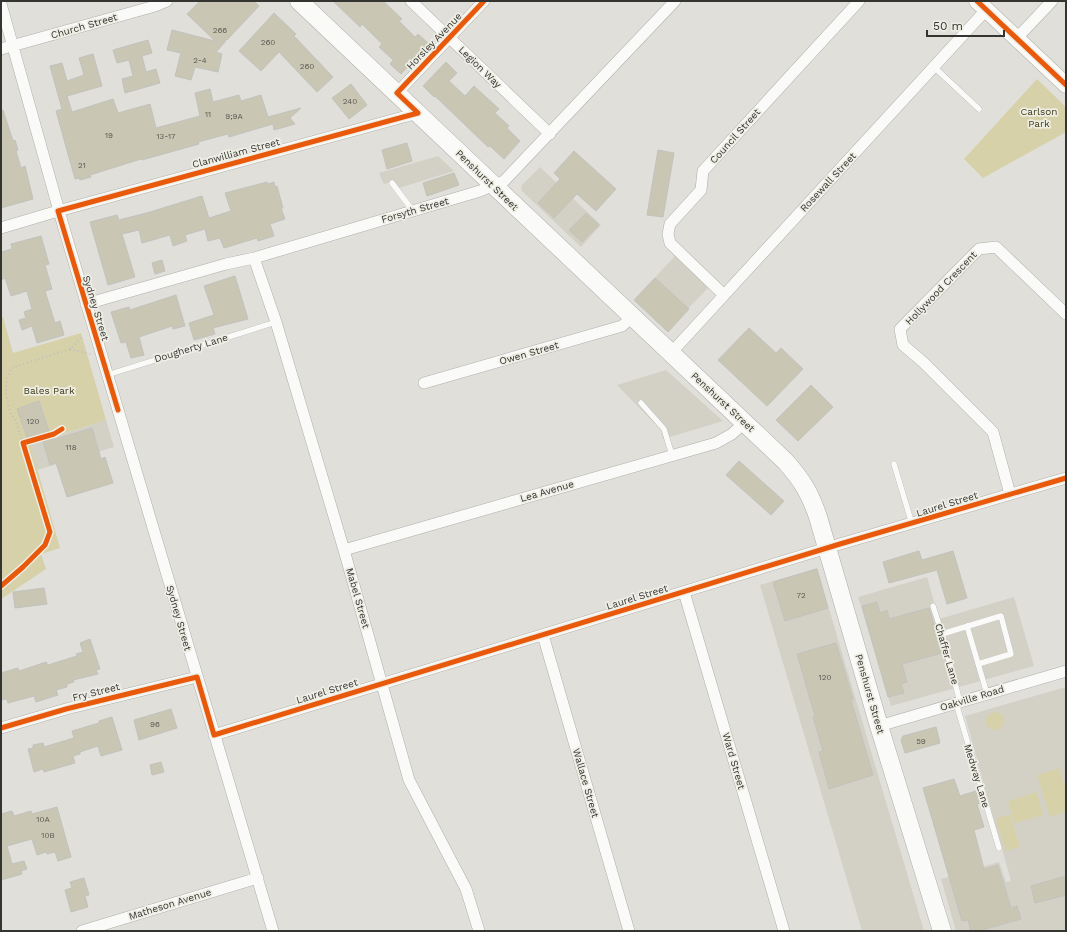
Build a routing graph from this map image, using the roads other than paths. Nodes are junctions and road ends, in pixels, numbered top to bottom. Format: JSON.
{"nodes":[{"id":1,"x":167,"y":1,"type":"edge"},
{"id":2,"x":299,"y":1,"type":"edge"},
{"id":3,"x":411,"y":1,"type":"edge"},
{"id":4,"x":484,"y":1,"type":"edge"},
{"id":5,"x":675,"y":1,"type":"edge"},
{"id":6,"x":859,"y":1,"type":"edge"},
{"id":7,"x":1052,"y":1,"type":"edge"},
{"id":8,"x":1,"y":4,"type":"edge"},
{"id":9,"x":981,"y":5,"type":"edge"},
{"id":10,"x":449,"y":38,"type":"junction"},
{"id":11,"x":1016,"y":39,"type":"junction"},
{"id":12,"x":13,"y":46,"type":"junction"},
{"id":13,"x":1,"y":49,"type":"edge"},
{"id":14,"x":934,"y":67,"type":"junction"},
{"id":15,"x":1066,"y":85,"type":"edge"},
{"id":16,"x":397,"y":93,"type":"junction"},
{"id":17,"x":979,"y":109,"type":"dead end"},
{"id":18,"x":418,"y":112,"type":"junction"},
{"id":19,"x":550,"y":134,"type":"junction"},
{"id":20,"x":392,"y":183,"type":"dead end"},
{"id":21,"x":494,"y":185,"type":"junction"},
{"id":22,"x":58,"y":211,"type":"junction"},
{"id":23,"x":413,"y":211,"type":"junction"},
{"id":24,"x":1,"y":228,"type":"edge"},
{"id":25,"x":254,"y":258,"type":"junction"},
{"id":26,"x":724,"y":295,"type":"junction"},
{"id":27,"x":86,"y":304,"type":"junction"},
{"id":28,"x":1066,"y":314,"type":"edge"},
{"id":29,"x":632,"y":317,"type":"junction"},
{"id":30,"x":276,"y":322,"type":"junction"},
{"id":31,"x":671,"y":353,"type":"junction"},
{"id":32,"x":107,"y":375,"type":"junction"},
{"id":33,"x":424,"y":383,"type":"dead end"},
{"id":34,"x":640,"y":403,"type":"dead end"},
{"id":35,"x":744,"y":422,"type":"junction"},
{"id":36,"x":672,"y":455,"type":"junction"},
{"id":37,"x":894,"y":464,"type":"dead end"},
{"id":38,"x":1066,"y":478,"type":"edge"},
{"id":39,"x":1010,"y":494,"type":"junction"},
{"id":40,"x":912,"y":524,"type":"junction"},
{"id":41,"x":827,"y":548,"type":"junction"},
{"id":42,"x":344,"y":550,"type":"junction"},
{"id":43,"x":684,"y":592,"type":"junction"},
{"id":44,"x":933,"y":606,"type":"dead end"},
{"id":45,"x":967,"y":626,"type":"junction"},
{"id":46,"x":942,"y":634,"type":"junction"},
{"id":47,"x":543,"y":635,"type":"junction"},
{"id":48,"x":978,"y":664,"type":"junction"},
{"id":49,"x":1066,"y":671,"type":"edge"},
{"id":50,"x":197,"y":677,"type":"junction"},
{"id":51,"x":383,"y":684,"type":"junction"},
{"id":52,"x":987,"y":694,"type":"junction"},
{"id":53,"x":958,"y":702,"type":"junction"},
{"id":54,"x":879,"y":726,"type":"junction"},
{"id":55,"x":1,"y":728,"type":"edge"},
{"id":56,"x":214,"y":735,"type":"junction"},
{"id":57,"x":999,"y":848,"type":"dead end"},
{"id":58,"x":258,"y":878,"type":"junction"},
{"id":59,"x":82,"y":931,"type":"edge"},
{"id":60,"x":273,"y":931,"type":"edge"},
{"id":61,"x":479,"y":931,"type":"edge"},
{"id":62,"x":629,"y":931,"type":"edge"},
{"id":63,"x":784,"y":931,"type":"edge"},
{"id":64,"x":942,"y":931,"type":"edge"}],
"edges":[{"from":1,"to":12,"type":"street","name":"Church Street"},
{"from":2,"to":16,"type":"main road","name":"Penshurst Street"},
{"from":3,"to":10,"type":"street","name":"Legion Way"},
{"from":4,"to":10,"type":"street","name":"Horsley Avenue"},
{"from":5,"to":19,"type":"street","name":"Forsyth Street"},
{"from":6,"to":26,"type":"street","name":"Council Street"},
{"from":7,"to":11,"type":"street"},
{"from":8,"to":12,"type":"street","name":"Sydney Street"},
{"from":9,"to":11,"type":"street"},
{"from":9,"to":14,"type":"street","name":"Rosewall Street"},
{"from":10,"to":16,"type":"street","name":"Horsley Avenue"},
{"from":10,"to":19,"type":"street","name":"Legion Way"},
{"from":11,"to":15,"type":"street"},
{"from":12,"to":13,"type":"street","name":"Church Street"},
{"from":12,"to":22,"type":"street","name":"Sydney Street"},
{"from":14,"to":17,"type":"lane"},
{"from":14,"to":26,"type":"street","name":"Rosewall Street"},
{"from":16,"to":18,"type":"main road","name":"Penshurst Street"},
{"from":18,"to":21,"type":"main road","name":"Penshurst Street"},
{"from":18,"to":22,"type":"street","name":"Clanwilliam Street"},
{"from":19,"to":21,"type":"street","name":"Forsyth Street"},
{"from":20,"to":23,"type":"lane"},
{"from":21,"to":23,"type":"street","name":"Forsyth Street"},
{"from":21,"to":29,"type":"main road","name":"Penshurst Street"},
{"from":22,"to":24,"type":"street","name":"Clanwilliam Street"},
{"from":22,"to":27,"type":"street","name":"Sydney Street"},
{"from":23,"to":25,"type":"street","name":"Forsyth Street"},
{"from":25,"to":27,"type":"street","name":"Forsyth Street"},
{"from":25,"to":30,"type":"street","name":"Mabel Street"},
{"from":26,"to":31,"type":"street","name":"Rosewall Street"},
{"from":27,"to":32,"type":"street","name":"Sydney Street"},
{"from":28,"to":39,"type":"street","name":"Hollywood Crescent"},
{"from":29,"to":31,"type":"main road","name":"Penshurst Street"},
{"from":29,"to":33,"type":"street","name":"Owen Street"},
{"from":30,"to":32,"type":"lane","name":"Dougherty Lane"},
{"from":30,"to":42,"type":"street","name":"Mabel Street"},
{"from":31,"to":35,"type":"main road","name":"Penshurst Street"},
{"from":32,"to":50,"type":"street","name":"Sydney Street"},
{"from":34,"to":36,"type":"lane"},
{"from":35,"to":36,"type":"street","name":"Lea Avenue"},
{"from":35,"to":41,"type":"main road","name":"Penshurst Street"},
{"from":36,"to":42,"type":"street","name":"Lea Avenue"},
{"from":37,"to":40,"type":"lane"},
{"from":38,"to":39,"type":"street","name":"Laurel Street"},
{"from":39,"to":40,"type":"street","name":"Laurel Street"},
{"from":40,"to":41,"type":"street","name":"Laurel Street"},
{"from":41,"to":43,"type":"street","name":"Laurel Street"},
{"from":41,"to":54,"type":"main road","name":"Penshurst Street"},
{"from":42,"to":51,"type":"street","name":"Mabel Street"},
{"from":43,"to":47,"type":"street","name":"Laurel Street"},
{"from":43,"to":63,"type":"street","name":"Ward Street"},
{"from":44,"to":46,"type":"lane","name":"Chaffer Lane"},
{"from":45,"to":46,"type":"lane"},
{"from":45,"to":48,"type":"lane"},
{"from":45,"to":48,"type":"lane"},
{"from":46,"to":53,"type":"lane","name":"Chaffer Lane"},
{"from":47,"to":51,"type":"street","name":"Laurel Street"},
{"from":47,"to":62,"type":"street","name":"Wallace Street"},
{"from":48,"to":52,"type":"lane"},
{"from":49,"to":52,"type":"street","name":"Oakville Road"},
{"from":50,"to":55,"type":"street","name":"Fry Street"},
{"from":50,"to":56,"type":"street","name":"Sydney Street"},
{"from":51,"to":56,"type":"street","name":"Laurel Street"},
{"from":51,"to":61,"type":"street","name":"Mabel Street"},
{"from":52,"to":53,"type":"street","name":"Oakville Road"},
{"from":53,"to":54,"type":"street","name":"Oakville Road"},
{"from":53,"to":57,"type":"lane","name":"Medway Lane"},
{"from":54,"to":64,"type":"main road","name":"Penshurst Street"},
{"from":56,"to":58,"type":"street","name":"Sydney Street"},
{"from":58,"to":59,"type":"street","name":"Matheson Avenue"},
{"from":58,"to":60,"type":"street","name":"Sydney Street"}]}
